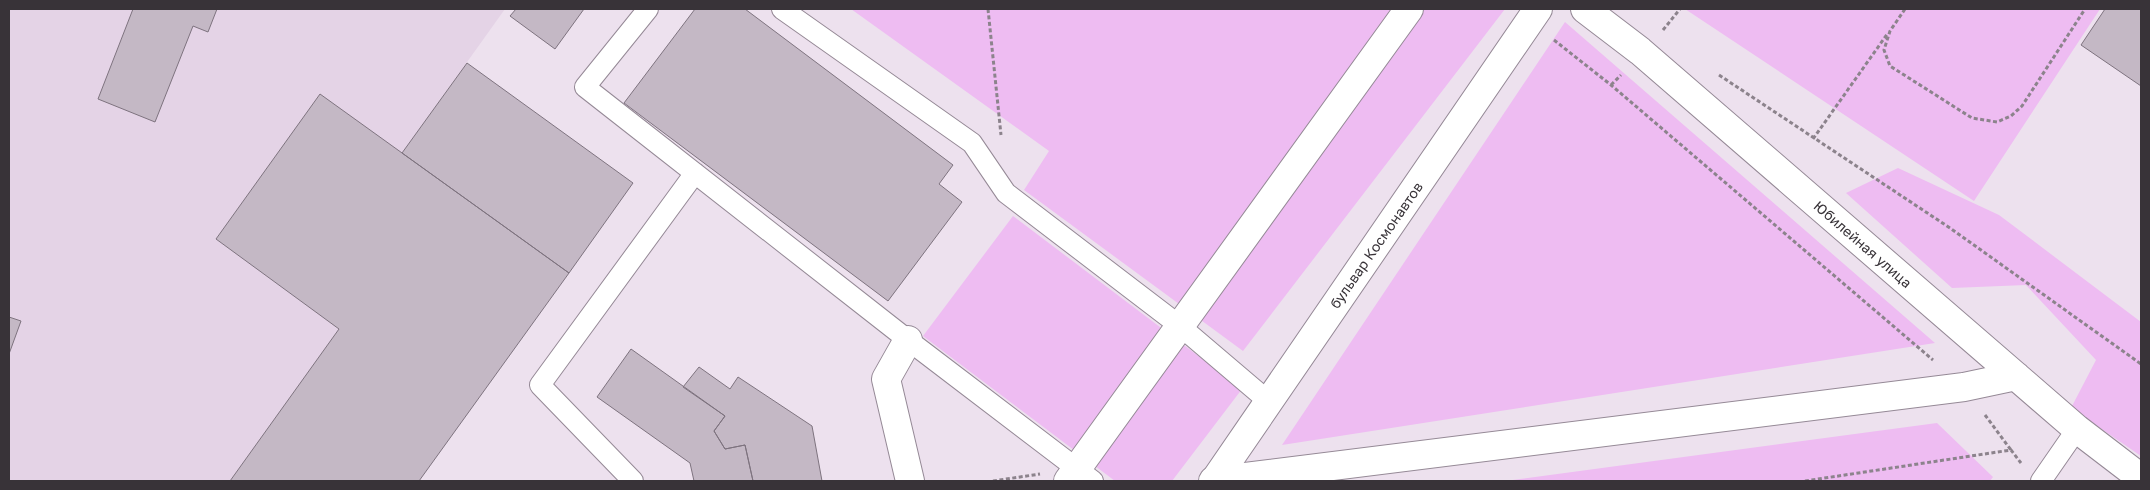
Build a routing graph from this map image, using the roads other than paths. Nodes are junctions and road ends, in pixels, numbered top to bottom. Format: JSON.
{"nodes":[{"id":1,"x":648,"y":9,"type":"edge"},
{"id":2,"x":782,"y":9,"type":"edge"},
{"id":3,"x":1409,"y":9,"type":"edge"},
{"id":4,"x":1585,"y":9,"type":"edge"},
{"id":5,"x":1534,"y":15,"type":"edge"},
{"id":6,"x":695,"y":173,"type":"junction"},
{"id":7,"x":1180,"y":326,"type":"junction"},
{"id":8,"x":908,"y":340,"type":"junction"},
{"id":9,"x":2016,"y":376,"type":"junction"},
{"id":10,"x":1268,"y":401,"type":"junction"},
{"id":11,"x":2077,"y":429,"type":"junction"},
{"id":12,"x":1079,"y":477,"type":"edge"},
{"id":13,"x":2141,"y":478,"type":"edge"},
{"id":14,"x":633,"y":481,"type":"edge"},
{"id":15,"x":910,"y":481,"type":"edge"},
{"id":16,"x":1215,"y":481,"type":"edge"},
{"id":17,"x":2041,"y":481,"type":"edge"}],
"edges":[{"from":1,"to":6,"type":"lane"},
{"from":2,"to":7,"type":"lane"},
{"from":3,"to":7,"type":"street"},
{"from":4,"to":9,"type":"street","name":"Юбилейная улица"},
{"from":5,"to":10,"type":"street","name":"бульвар Космонавтов"},
{"from":6,"to":8,"type":"lane"},
{"from":6,"to":14,"type":"lane"},
{"from":7,"to":10,"type":"lane"},
{"from":7,"to":12,"type":"street"},
{"from":8,"to":12,"type":"lane"},
{"from":8,"to":15,"type":"street"},
{"from":9,"to":11,"type":"street","name":"Юбилейная улица"},
{"from":9,"to":16,"type":"street"},
{"from":10,"to":16,"type":"street","name":"бульвар Космонавтов"},
{"from":11,"to":13,"type":"street","name":"Юбилейная улица"},
{"from":11,"to":17,"type":"lane"}]}
